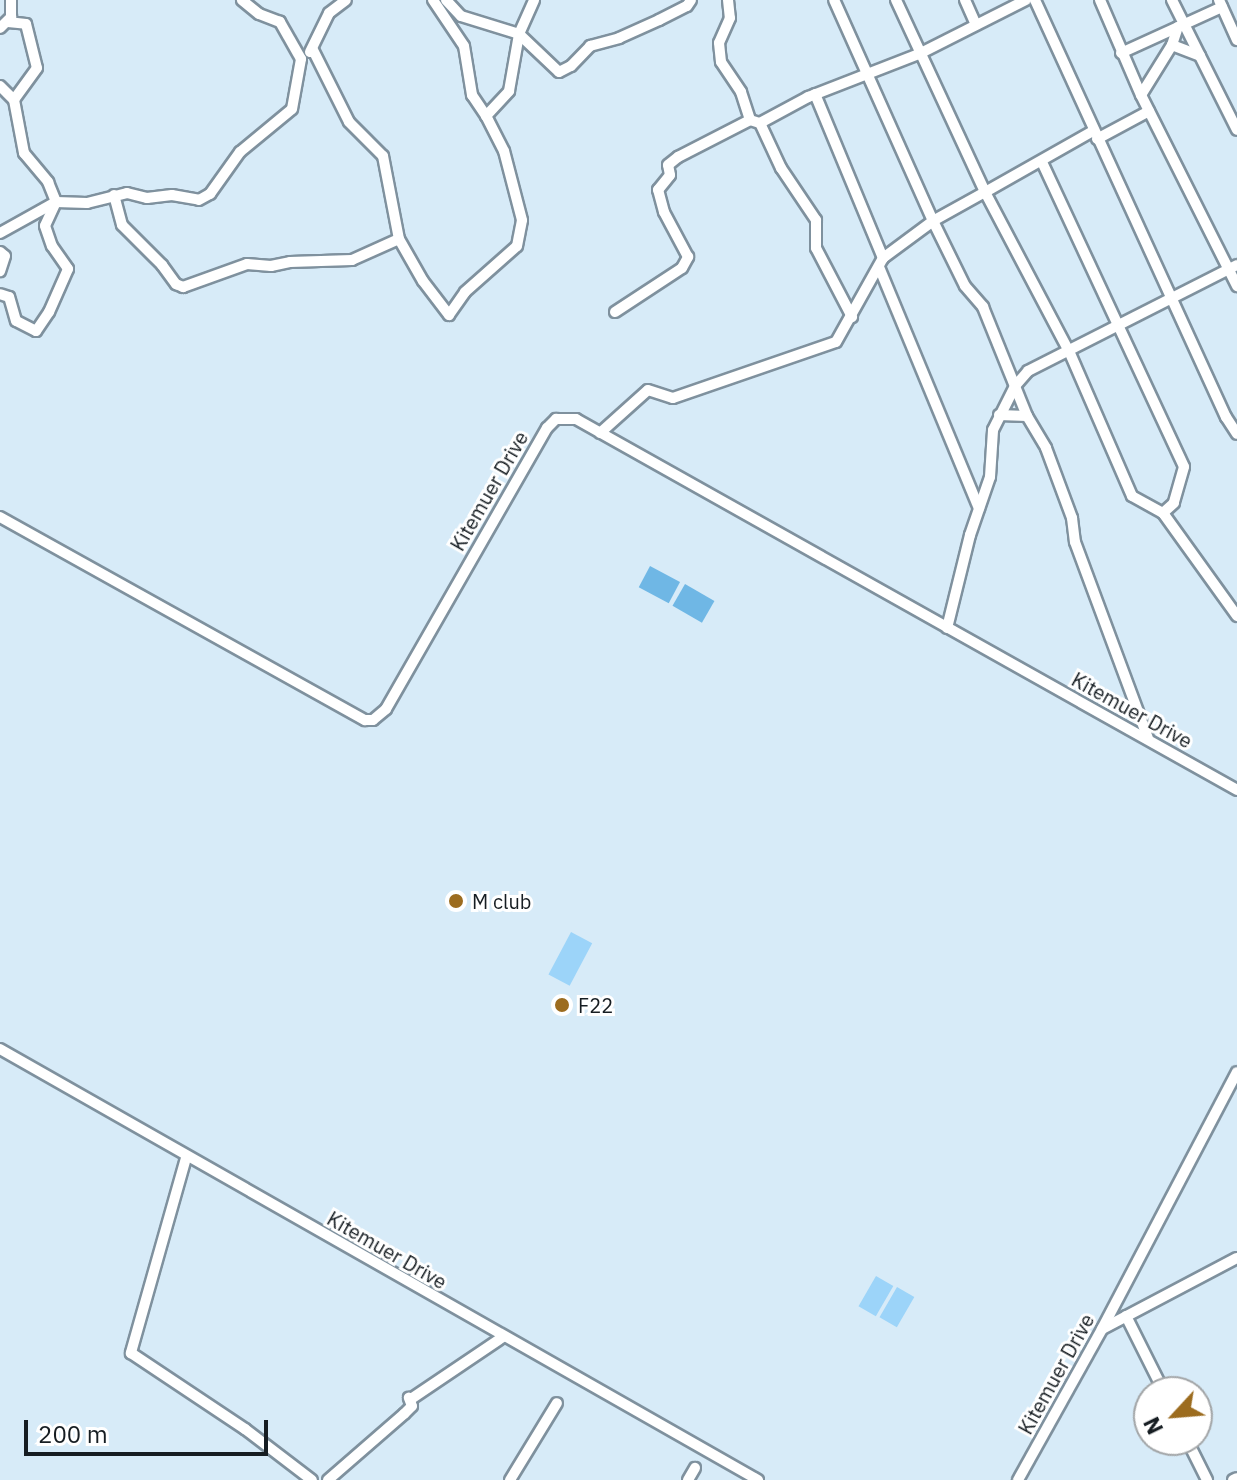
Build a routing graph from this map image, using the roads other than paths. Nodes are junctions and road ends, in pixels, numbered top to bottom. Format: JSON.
{"nodes":[{"id":1,"x":11,"y":0,"type":"edge"},
{"id":2,"x":242,"y":0,"type":"edge"},
{"id":3,"x":346,"y":0,"type":"edge"},
{"id":4,"x":433,"y":0,"type":"edge"},
{"id":5,"x":446,"y":0,"type":"edge"},
{"id":6,"x":534,"y":0,"type":"edge"},
{"id":7,"x":691,"y":0,"type":"edge"},
{"id":8,"x":728,"y":0,"type":"edge"},
{"id":9,"x":834,"y":0,"type":"edge"},
{"id":10,"x":896,"y":0,"type":"edge"},
{"id":11,"x":965,"y":0,"type":"edge"},
{"id":12,"x":1026,"y":0,"type":"edge"},
{"id":13,"x":1035,"y":0,"type":"edge"},
{"id":14,"x":1100,"y":0,"type":"edge"},
{"id":15,"x":1172,"y":0,"type":"edge"},
{"id":16,"x":1220,"y":3,"type":"edge"},
{"id":17,"x":4,"y":25,"type":"edge"},
{"id":18,"x":976,"y":25,"type":"junction"},
{"id":19,"x":1181,"y":25,"type":"junction"},
{"id":20,"x":519,"y":34,"type":"junction"},
{"id":21,"x":1237,"y":40,"type":"edge"},
{"id":22,"x":1172,"y":45,"type":"junction"},
{"id":23,"x":313,"y":50,"type":"junction"},
{"id":24,"x":1121,"y":53,"type":"junction"},
{"id":25,"x":919,"y":54,"type":"junction"},
{"id":26,"x":1200,"y":56,"type":"junction"},
{"id":27,"x":301,"y":59,"type":"junction"},
{"id":28,"x":870,"y":76,"type":"junction"},
{"id":29,"x":0,"y":86,"type":"edge"},
{"id":30,"x":815,"y":94,"type":"junction"},
{"id":31,"x":1141,"y":95,"type":"junction"},
{"id":32,"x":14,"y":100,"type":"junction"},
{"id":33,"x":1149,"y":111,"type":"junction"},
{"id":34,"x":486,"y":116,"type":"junction"},
{"id":35,"x":755,"y":122,"type":"junction"},
{"id":36,"x":1237,"y":130,"type":"edge"},
{"id":37,"x":1095,"y":135,"type":"junction"},
{"id":38,"x":1042,"y":162,"type":"junction"},
{"id":39,"x":985,"y":192,"type":"junction"},
{"id":40,"x":114,"y":195,"type":"junction"},
{"id":41,"x":56,"y":202,"type":"junction"},
{"id":42,"x":933,"y":221,"type":"junction"},
{"id":43,"x":0,"y":233,"type":"edge"},
{"id":44,"x":399,"y":239,"type":"junction"},
{"id":45,"x":0,"y":252,"type":"edge"},
{"id":46,"x":881,"y":262,"type":"junction"},
{"id":47,"x":1233,"y":267,"type":"edge"},
{"id":48,"x":0,"y":271,"type":"edge"},
{"id":49,"x":1237,"y":286,"type":"edge"},
{"id":50,"x":0,"y":294,"type":"edge"},
{"id":51,"x":1171,"y":296,"type":"junction"},
{"id":52,"x":615,"y":312,"type":"dead end"},
{"id":53,"x":852,"y":317,"type":"junction"},
{"id":54,"x":1117,"y":324,"type":"junction"},
{"id":55,"x":1069,"y":351,"type":"junction"},
{"id":56,"x":1015,"y":386,"type":"junction"},
{"id":57,"x":999,"y":415,"type":"junction"},
{"id":58,"x":1027,"y":416,"type":"junction"},
{"id":59,"x":600,"y":433,"type":"junction"},
{"id":60,"x":1237,"y":434,"type":"edge"},
{"id":61,"x":979,"y":508,"type":"junction"},
{"id":62,"x":1163,"y":513,"type":"junction"},
{"id":63,"x":0,"y":517,"type":"edge"},
{"id":64,"x":1237,"y":616,"type":"edge"},
{"id":65,"x":947,"y":628,"type":"junction"},
{"id":66,"x":1148,"y":738,"type":"junction"},
{"id":67,"x":1237,"y":790,"type":"edge"},
{"id":68,"x":0,"y":1049,"type":"edge"},
{"id":69,"x":1237,"y":1072,"type":"edge"},
{"id":70,"x":186,"y":1158,"type":"junction"},
{"id":71,"x":1237,"y":1258,"type":"edge"},
{"id":72,"x":1126,"y":1316,"type":"junction"},
{"id":73,"x":1102,"y":1329,"type":"junction"},
{"id":74,"x":503,"y":1337,"type":"junction"},
{"id":75,"x":1156,"y":1376,"type":"edge"},
{"id":76,"x":557,"y":1403,"type":"dead end"},
{"id":77,"x":1195,"y":1456,"type":"edge"},
{"id":78,"x":695,"y":1468,"type":"dead end"},
{"id":79,"x":312,"y":1480,"type":"edge"},
{"id":80,"x":328,"y":1480,"type":"edge"},
{"id":81,"x":510,"y":1480,"type":"edge"},
{"id":82,"x":688,"y":1480,"type":"edge"},
{"id":83,"x":758,"y":1480,"type":"edge"},
{"id":84,"x":1018,"y":1480,"type":"edge"},
{"id":85,"x":1207,"y":1480,"type":"edge"}],
"edges":[{"from":1,"to":17,"type":"street"},
{"from":2,"to":27,"type":"street"},
{"from":3,"to":23,"type":"street"},
{"from":4,"to":34,"type":"street"},
{"from":5,"to":20,"type":"street"},
{"from":6,"to":20,"type":"street"},
{"from":7,"to":20,"type":"street"},
{"from":8,"to":35,"type":"street"},
{"from":9,"to":28,"type":"street"},
{"from":10,"to":25,"type":"street"},
{"from":11,"to":18,"type":"street"},
{"from":12,"to":18,"type":"street"},
{"from":13,"to":37,"type":"street"},
{"from":14,"to":24,"type":"street"},
{"from":15,"to":19,"type":"street"},
{"from":16,"to":19,"type":"street"},
{"from":16,"to":21,"type":"street"},
{"from":17,"to":32,"type":"street"},
{"from":18,"to":25,"type":"street"},
{"from":19,"to":22,"type":"street"},
{"from":19,"to":24,"type":"street"},
{"from":19,"to":26,"type":"street"},
{"from":20,"to":34,"type":"street"},
{"from":22,"to":26,"type":"street"},
{"from":22,"to":31,"type":"street"},
{"from":23,"to":27,"type":"street"},
{"from":23,"to":44,"type":"street"},
{"from":24,"to":31,"type":"street"},
{"from":25,"to":28,"type":"street"},
{"from":25,"to":39,"type":"street"},
{"from":26,"to":36,"type":"street"},
{"from":27,"to":40,"type":"street"},
{"from":28,"to":30,"type":"street"},
{"from":28,"to":42,"type":"street"},
{"from":29,"to":32,"type":"street"},
{"from":30,"to":35,"type":"street"},
{"from":30,"to":46,"type":"street"},
{"from":31,"to":33,"type":"street"},
{"from":32,"to":41,"type":"street"},
{"from":33,"to":37,"type":"street"},
{"from":33,"to":47,"type":"street"},
{"from":34,"to":44,"type":"street"},
{"from":35,"to":52,"type":"street"},
{"from":35,"to":53,"type":"street"},
{"from":37,"to":38,"type":"street"},
{"from":37,"to":51,"type":"street"},
{"from":38,"to":39,"type":"street"},
{"from":38,"to":54,"type":"street"},
{"from":39,"to":42,"type":"street"},
{"from":39,"to":55,"type":"street"},
{"from":40,"to":41,"type":"street"},
{"from":40,"to":44,"type":"street"},
{"from":41,"to":43,"type":"street"},
{"from":41,"to":50,"type":"street"},
{"from":42,"to":46,"type":"street"},
{"from":42,"to":56,"type":"street"},
{"from":45,"to":48,"type":"street"},
{"from":46,"to":53,"type":"street"},
{"from":46,"to":61,"type":"street"},
{"from":47,"to":49,"type":"street"},
{"from":47,"to":51,"type":"street"},
{"from":51,"to":54,"type":"street"},
{"from":51,"to":60,"type":"street"},
{"from":53,"to":59,"type":"street"},
{"from":54,"to":55,"type":"street"},
{"from":54,"to":62,"type":"street"},
{"from":55,"to":56,"type":"street"},
{"from":55,"to":62,"type":"street"},
{"from":56,"to":57,"type":"street"},
{"from":56,"to":58,"type":"street"},
{"from":57,"to":58,"type":"street"},
{"from":57,"to":61,"type":"street"},
{"from":58,"to":66,"type":"street"},
{"from":59,"to":63,"type":"street","name":"Kitemuer Drive"},
{"from":59,"to":65,"type":"street","name":"Kitemuer Drive"},
{"from":61,"to":65,"type":"street"},
{"from":62,"to":64,"type":"street"},
{"from":65,"to":66,"type":"street","name":"Kitemuer Drive"},
{"from":66,"to":67,"type":"street","name":"Kitemuer Drive"},
{"from":68,"to":70,"type":"street","name":"Kitemuer Drive"},
{"from":69,"to":73,"type":"street","name":"Kitemuer Drive"},
{"from":70,"to":74,"type":"street","name":"Kitemuer Drive"},
{"from":70,"to":79,"type":"street"},
{"from":71,"to":72,"type":"street"},
{"from":72,"to":73,"type":"street"},
{"from":72,"to":75,"type":"street"},
{"from":73,"to":84,"type":"street","name":"Kitemuer Drive"},
{"from":74,"to":80,"type":"street"},
{"from":74,"to":83,"type":"street","name":"Kitemuer Drive"},
{"from":76,"to":81,"type":"street"},
{"from":77,"to":85,"type":"street"},
{"from":78,"to":82,"type":"street"}]}
